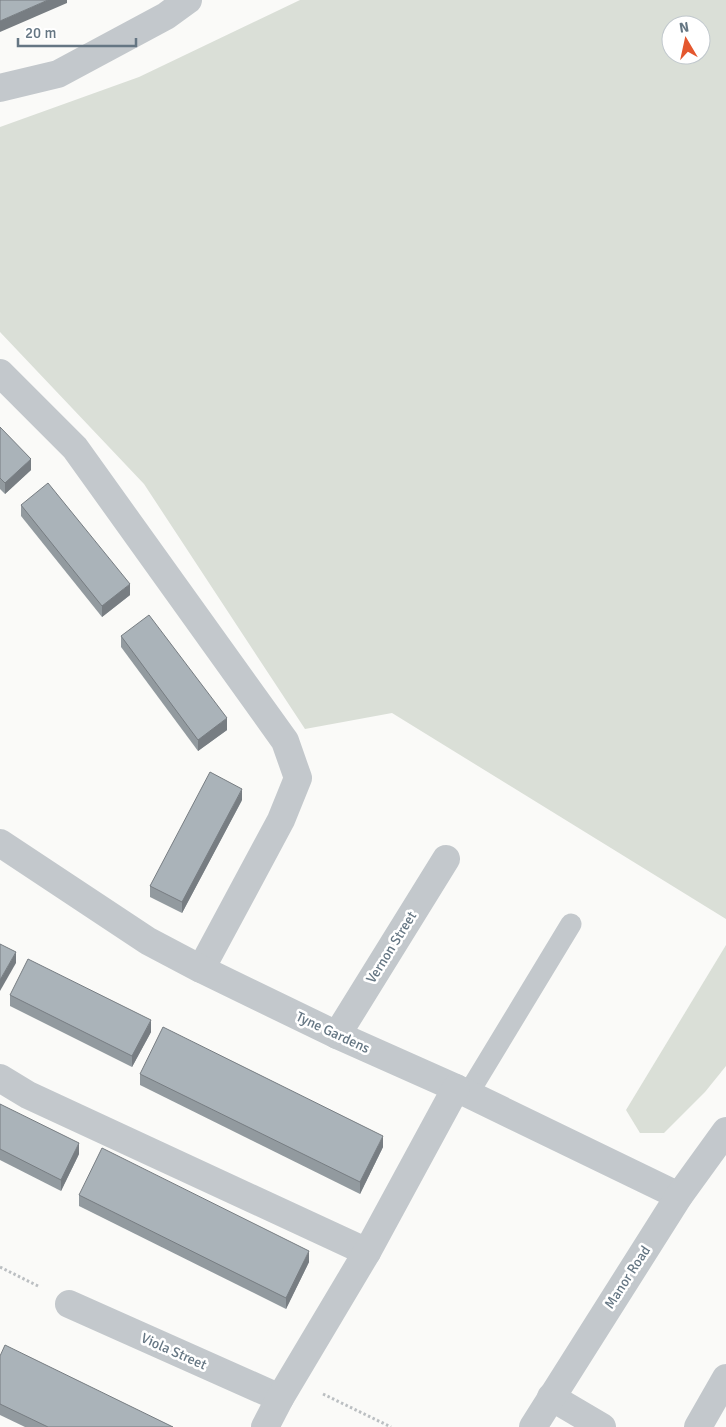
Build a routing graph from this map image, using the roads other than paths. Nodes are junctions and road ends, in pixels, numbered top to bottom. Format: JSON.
{"nodes":[{"id":1,"x":188,"y":0,"type":"edge"},
{"id":2,"x":0,"y":88,"type":"edge"},
{"id":3,"x":0,"y":373,"type":"edge"},
{"id":4,"x":0,"y":844,"type":"edge"},
{"id":5,"x":446,"y":859,"type":"dead end"},
{"id":6,"x":571,"y":924,"type":"dead end"},
{"id":7,"x":201,"y":969,"type":"junction"},
{"id":8,"x":337,"y":1035,"type":"junction"},
{"id":9,"x":0,"y":1078,"type":"edge"},
{"id":10,"x":462,"y":1091,"type":"junction"},
{"id":11,"x":726,"y":1131,"type":"edge"},
{"id":12,"x":679,"y":1196,"type":"junction"},
{"id":13,"x":367,"y":1252,"type":"junction"},
{"id":14,"x":69,"y":1304,"type":"road end"},
{"id":15,"x":726,"y":1378,"type":"edge"},
{"id":16,"x":285,"y":1389,"type":"junction"},
{"id":17,"x":551,"y":1397,"type":"junction"},
{"id":18,"x":265,"y":1427,"type":"edge"},
{"id":19,"x":533,"y":1427,"type":"edge"},
{"id":20,"x":602,"y":1427,"type":"edge"},
{"id":21,"x":698,"y":1427,"type":"edge"}],
"edges":[{"from":1,"to":2,"type":"street"},
{"from":3,"to":7,"type":"street"},
{"from":4,"to":7,"type":"street","name":"Tyne Gardens"},
{"from":5,"to":8,"type":"street","name":"Vernon Street"},
{"from":6,"to":10,"type":"lane"},
{"from":7,"to":8,"type":"street","name":"Tyne Gardens"},
{"from":8,"to":10,"type":"street","name":"Tyne Gardens"},
{"from":9,"to":13,"type":"street"},
{"from":10,"to":12,"type":"street","name":"Tyne Gardens"},
{"from":10,"to":13,"type":"street"},
{"from":11,"to":12,"type":"street","name":"Manor Road"},
{"from":12,"to":17,"type":"street","name":"Manor Road"},
{"from":13,"to":16,"type":"street"},
{"from":14,"to":16,"type":"street","name":"Viola Street"},
{"from":15,"to":21,"type":"street"},
{"from":16,"to":18,"type":"street"},
{"from":17,"to":19,"type":"street","name":"Manor Road"},
{"from":17,"to":20,"type":"street"}]}
